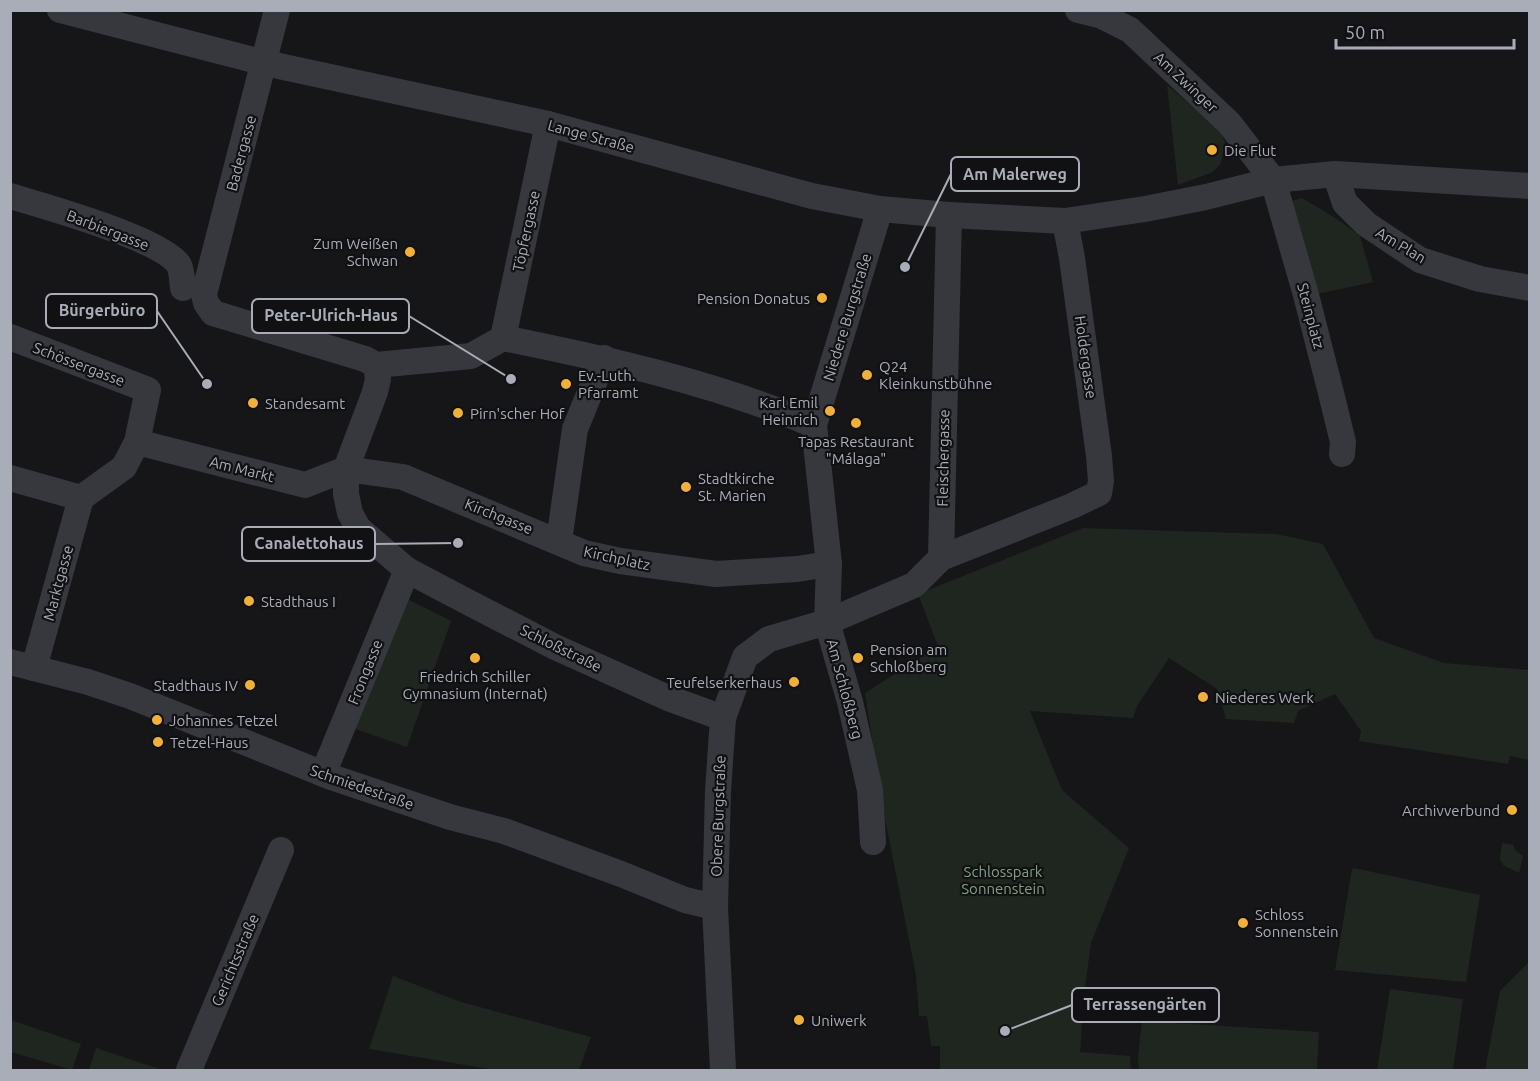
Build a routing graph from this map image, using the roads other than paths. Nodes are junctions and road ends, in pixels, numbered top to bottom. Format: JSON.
{"nodes":[{"id":1,"x":60,"y":10,"type":"edge"},
{"id":2,"x":278,"y":10,"type":"edge"},
{"id":3,"x":1078,"y":10,"type":"edge"},
{"id":4,"x":265,"y":63,"type":"junction"},
{"id":5,"x":548,"y":124,"type":"junction"},
{"id":6,"x":1335,"y":174,"type":"junction"},
{"id":7,"x":1273,"y":180,"type":"junction"},
{"id":8,"x":1530,"y":186,"type":"edge"},
{"id":9,"x":10,"y":196,"type":"edge"},
{"id":10,"x":879,"y":209,"type":"junction"},
{"id":11,"x":949,"y":215,"type":"junction"},
{"id":12,"x":1065,"y":221,"type":"junction"},
{"id":13,"x":1530,"y":288,"type":"edge"},
{"id":14,"x":193,"y":291,"type":"junction"},
{"id":15,"x":10,"y":337,"type":"edge"},
{"id":16,"x":503,"y":338,"type":"junction"},
{"id":17,"x":604,"y":358,"type":"junction"},
{"id":18,"x":376,"y":365,"type":"junction"},
{"id":19,"x":814,"y":425,"type":"junction"},
{"id":20,"x":137,"y":442,"type":"junction"},
{"id":21,"x":1342,"y":454,"type":"dead end"},
{"id":22,"x":346,"y":469,"type":"junction"},
{"id":23,"x":10,"y":478,"type":"edge"},
{"id":24,"x":438,"y":491,"type":"joint"},
{"id":25,"x":1099,"y":493,"type":"joint"},
{"id":26,"x":81,"y":498,"type":"junction"},
{"id":27,"x":560,"y":541,"type":"junction"},
{"id":28,"x":941,"y":558,"type":"junction"},
{"id":29,"x":829,"y":564,"type":"junction"},
{"id":30,"x":405,"y":569,"type":"junction"},
{"id":31,"x":828,"y":622,"type":"junction"},
{"id":32,"x":22,"y":665,"type":"edge"},
{"id":33,"x":723,"y":718,"type":"junction"},
{"id":34,"x":327,"y":776,"type":"junction"},
{"id":35,"x":873,"y":842,"type":"dead end"},
{"id":36,"x":281,"y":850,"type":"dead end"},
{"id":37,"x":715,"y":907,"type":"junction"},
{"id":38,"x":189,"y":1071,"type":"edge"},
{"id":39,"x":723,"y":1071,"type":"edge"}],
"edges":[{"from":1,"to":4,"type":"street","name":"Lange Straße"},
{"from":2,"to":4,"type":"street","name":"Badergasse"},
{"from":3,"to":7,"type":"street","name":"Am Zwinger"},
{"from":4,"to":5,"type":"street","name":"Lange Straße"},
{"from":4,"to":14,"type":"street","name":"Badergasse"},
{"from":5,"to":10,"type":"street","name":"Lange Straße"},
{"from":5,"to":16,"type":"street","name":"Töpfergasse"},
{"from":6,"to":7,"type":"street"},
{"from":6,"to":8,"type":"street"},
{"from":6,"to":13,"type":"street","name":"Am Plan"},
{"from":7,"to":12,"type":"street","name":"Lange Straße"},
{"from":7,"to":21,"type":"street","name":"Steinplatz"},
{"from":9,"to":14,"type":"street","name":"Barbiergasse"},
{"from":10,"to":11,"type":"street","name":"Lange Straße"},
{"from":10,"to":19,"type":"street","name":"Niedere Burgstraße"},
{"from":11,"to":12,"type":"street","name":"Lange Straße"},
{"from":11,"to":28,"type":"street","name":"Fleischergasse"},
{"from":12,"to":25,"type":"street","name":"Holdergasse"},
{"from":14,"to":18,"type":"street"},
{"from":15,"to":20,"type":"street","name":"Schössergasse"},
{"from":16,"to":17,"type":"street"},
{"from":16,"to":18,"type":"street"},
{"from":17,"to":19,"type":"street"},
{"from":17,"to":27,"type":"street"},
{"from":18,"to":22,"type":"street"},
{"from":19,"to":29,"type":"street"},
{"from":20,"to":22,"type":"street","name":"Am Markt"},
{"from":20,"to":26,"type":"street"},
{"from":22,"to":24,"type":"street","name":"Am Markt"},
{"from":22,"to":30,"type":"street"},
{"from":23,"to":26,"type":"street"},
{"from":24,"to":27,"type":"street","name":"Kirchgasse"},
{"from":25,"to":28,"type":"street","name":"Am Schloßberg"},
{"from":26,"to":32,"type":"street","name":"Marktgasse"},
{"from":27,"to":29,"type":"street","name":"Kirchplatz"},
{"from":28,"to":31,"type":"street","name":"Am Schloßberg"},
{"from":29,"to":31,"type":"street"},
{"from":30,"to":33,"type":"street","name":"Schloßstraße"},
{"from":30,"to":34,"type":"street","name":"Frongasse"},
{"from":31,"to":33,"type":"street","name":"Obere Burgstraße"},
{"from":31,"to":35,"type":"street","name":"Am Schloßberg"},
{"from":32,"to":34,"type":"street","name":"Schmiedestraße"},
{"from":33,"to":37,"type":"street","name":"Obere Burgstraße"},
{"from":34,"to":37,"type":"street","name":"Schmiedestraße"},
{"from":36,"to":38,"type":"street","name":"Gerichtsstraße"},
{"from":37,"to":39,"type":"street","name":"Obere Burgstraße"}]}
